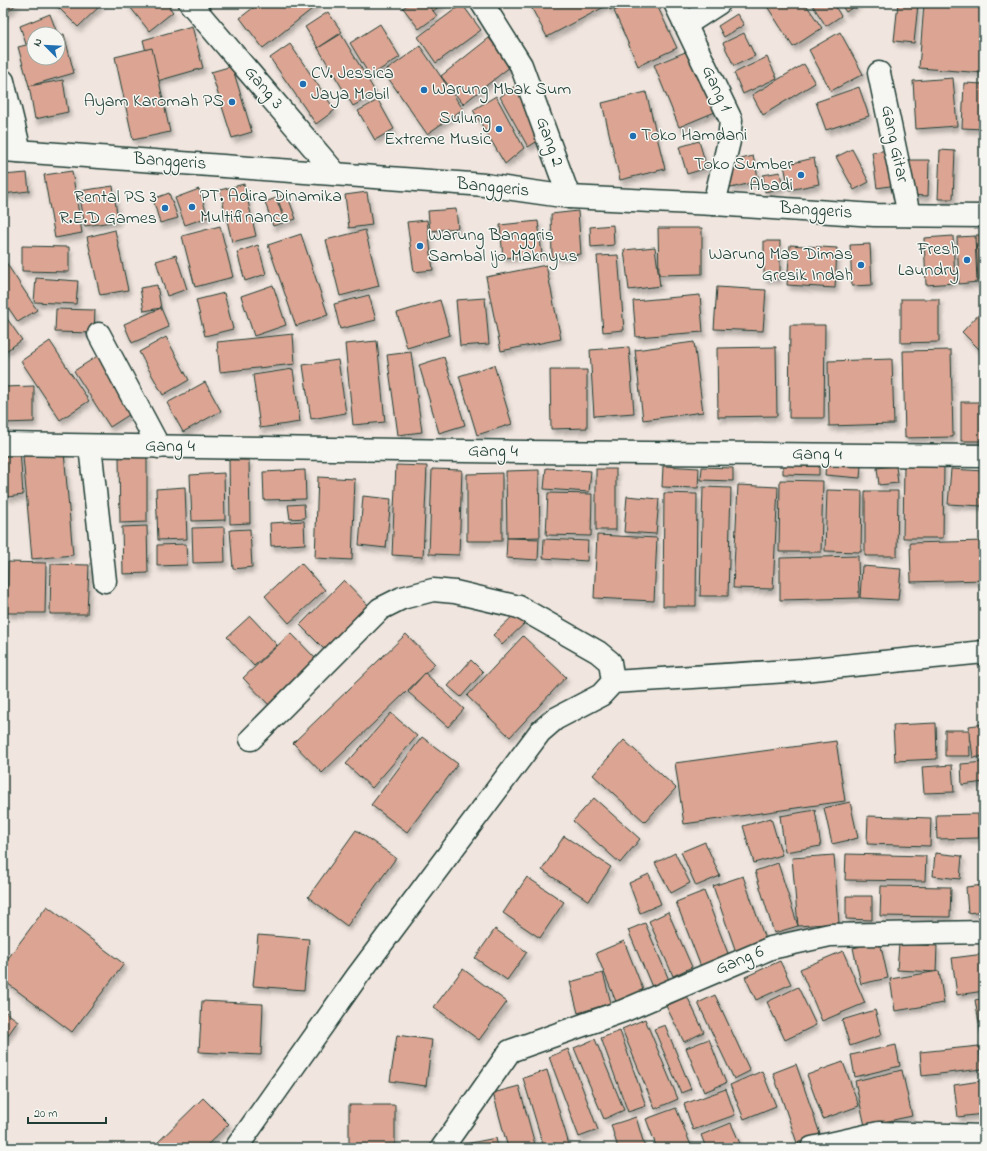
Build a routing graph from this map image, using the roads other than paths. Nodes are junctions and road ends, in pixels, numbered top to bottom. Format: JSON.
{"nodes":[{"id":1,"x":190,"y":3,"type":"edge"},
{"id":2,"x":482,"y":3,"type":"edge"},
{"id":3,"x":675,"y":3,"type":"edge"},
{"id":4,"x":719,"y":3,"type":"edge"},
{"id":5,"x":686,"y":25,"type":"junction"},
{"id":6,"x":879,"y":73,"type":"dead end"},
{"id":7,"x":3,"y":81,"type":"edge"},
{"id":8,"x":12,"y":150,"type":"edge"},
{"id":9,"x":336,"y":174,"type":"junction"},
{"id":10,"x":570,"y":197,"type":"junction"},
{"id":11,"x":714,"y":204,"type":"junction"},
{"id":12,"x":909,"y":215,"type":"junction"},
{"id":13,"x":984,"y":216,"type":"edge"},
{"id":14,"x":99,"y":334,"type":"dead end"},
{"id":15,"x":3,"y":444,"type":"edge"},
{"id":16,"x":90,"y":446,"type":"junction"},
{"id":17,"x":159,"y":447,"type":"junction"},
{"id":18,"x":984,"y":456,"type":"edge"},
{"id":19,"x":105,"y":581,"type":"dead end"},
{"id":20,"x":984,"y":652,"type":"edge"},
{"id":21,"x":613,"y":682,"type":"junction"},
{"id":22,"x":251,"y":739,"type":"dead end"},
{"id":23,"x":984,"y":932,"type":"edge"},
{"id":24,"x":984,"y":1136,"type":"edge"},
{"id":25,"x":816,"y":1147,"type":"edge"},
{"id":26,"x":236,"y":1148,"type":"edge"},
{"id":27,"x":442,"y":1148,"type":"edge"}],
"edges":[{"from":1,"to":9,"type":"street","name":"Gang 3"},
{"from":2,"to":10,"type":"street","name":"Gang 2"},
{"from":3,"to":5,"type":"street","name":"Gang 1"},
{"from":4,"to":5,"type":"street"},
{"from":5,"to":11,"type":"street","name":"Gang 1"},
{"from":6,"to":12,"type":"street","name":"Gang Gitar"},
{"from":7,"to":8,"type":"street"},
{"from":8,"to":9,"type":"street","name":"Banggeris"},
{"from":9,"to":10,"type":"street","name":"Banggeris"},
{"from":10,"to":11,"type":"street","name":"Banggeris"},
{"from":11,"to":12,"type":"street","name":"Banggeris"},
{"from":12,"to":13,"type":"street","name":"Banggeris"},
{"from":14,"to":17,"type":"street"},
{"from":15,"to":16,"type":"street","name":"Gang 4"},
{"from":16,"to":17,"type":"street","name":"Gang 4"},
{"from":16,"to":19,"type":"street"},
{"from":17,"to":18,"type":"street","name":"Gang 4"},
{"from":20,"to":21,"type":"street"},
{"from":21,"to":22,"type":"street"},
{"from":21,"to":26,"type":"street"},
{"from":23,"to":27,"type":"street","name":"Gang 6"},
{"from":24,"to":25,"type":"street"}]}
